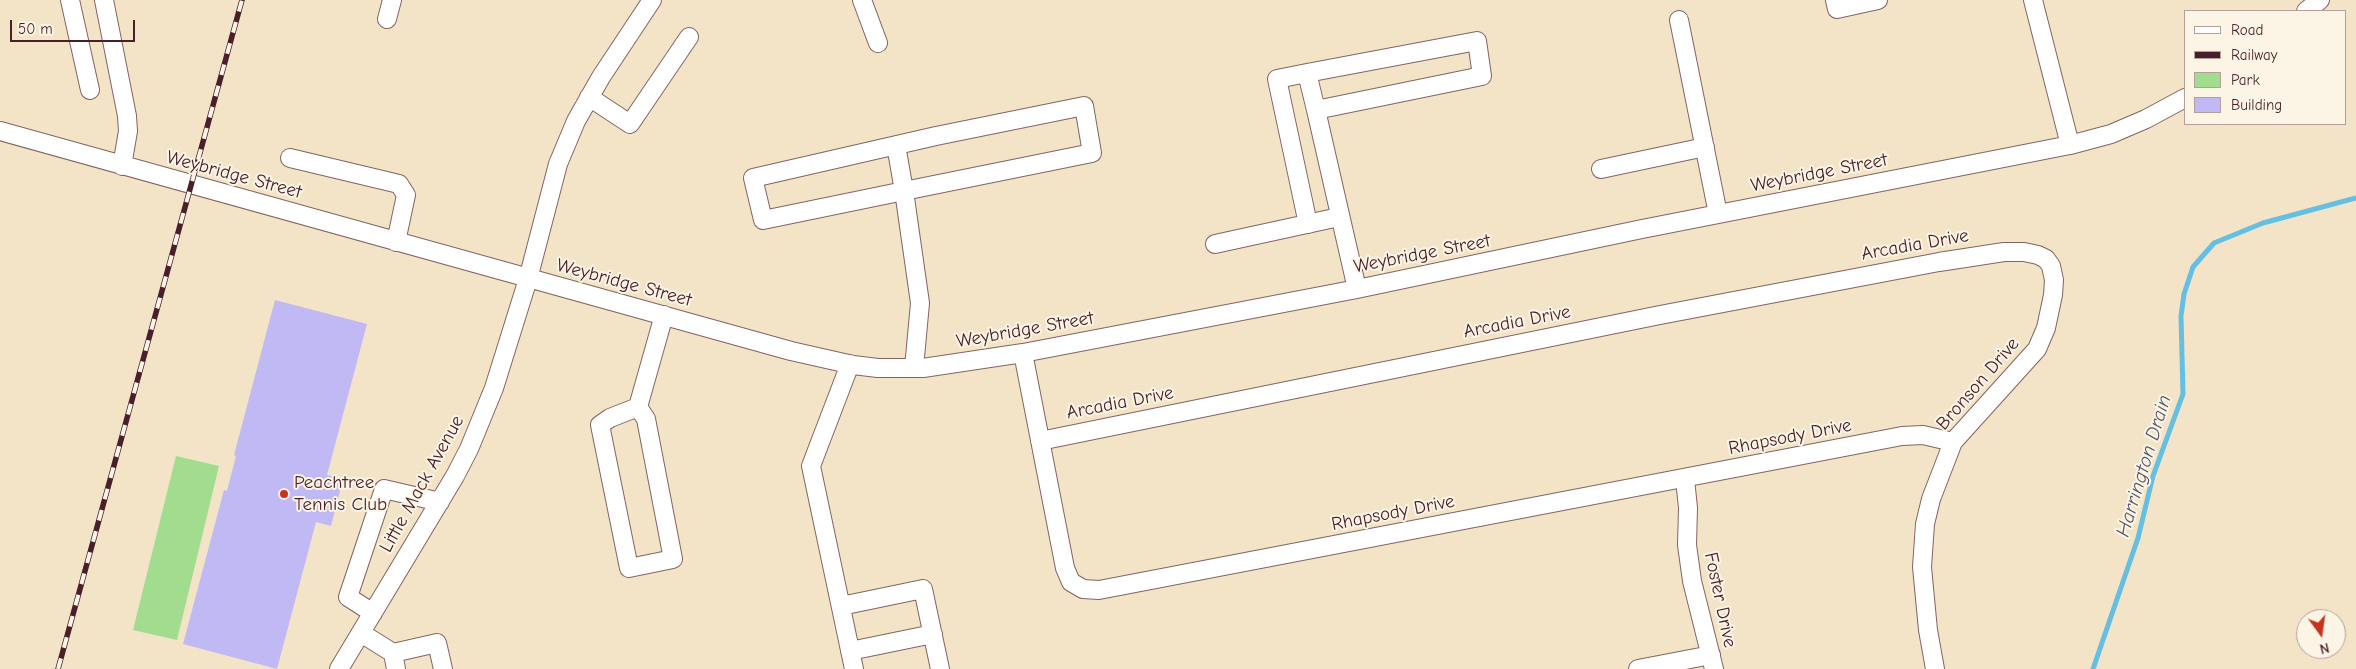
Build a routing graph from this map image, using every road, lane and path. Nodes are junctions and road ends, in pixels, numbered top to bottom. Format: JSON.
{"nodes":[{"id":1,"x":70,"y":0,"type":"edge"},
{"id":2,"x":104,"y":0,"type":"edge"},
{"id":3,"x":392,"y":0,"type":"edge"},
{"id":4,"x":862,"y":0,"type":"edge"},
{"id":5,"x":1835,"y":0,"type":"edge"},
{"id":6,"x":1878,"y":0,"type":"edge"},
{"id":7,"x":2033,"y":0,"type":"edge"},
{"id":8,"x":2320,"y":0,"type":"edge"},
{"id":9,"x":649,"y":1,"type":"edge"},
{"id":10,"x":2307,"y":10,"type":"edge"},
{"id":11,"x":387,"y":19,"type":"dead end"},
{"id":12,"x":1679,"y":20,"type":"dead end"},
{"id":13,"x":689,"y":37,"type":"dead end"},
{"id":14,"x":878,"y":43,"type":"dead end"},
{"id":15,"x":1307,"y":73,"type":"junction"},
{"id":16,"x":90,"y":90,"type":"dead end"},
{"id":17,"x":589,"y":97,"type":"junction"},
{"id":18,"x":2184,"y":99,"type":"edge"},
{"id":19,"x":1316,"y":110,"type":"junction"},
{"id":20,"x":0,"y":131,"type":"edge"},
{"id":21,"x":896,"y":145,"type":"junction"},
{"id":22,"x":2070,"y":145,"type":"junction"},
{"id":23,"x":1705,"y":147,"type":"junction"},
{"id":24,"x":290,"y":158,"type":"dead end"},
{"id":25,"x":122,"y":166,"type":"junction"},
{"id":26,"x":1601,"y":169,"type":"dead end"},
{"id":27,"x":904,"y":191,"type":"junction"},
{"id":28,"x":1718,"y":214,"type":"junction"},
{"id":29,"x":1339,"y":217,"type":"junction"},
{"id":30,"x":1308,"y":224,"type":"junction"},
{"id":31,"x":396,"y":242,"type":"junction"},
{"id":32,"x":1214,"y":244,"type":"dead end"},
{"id":33,"x":2004,"y":252,"type":"joint"},
{"id":34,"x":528,"y":279,"type":"junction"},
{"id":35,"x":1357,"y":289,"type":"junction"},
{"id":36,"x":664,"y":315,"type":"junction"},
{"id":37,"x":1023,"y":353,"type":"junction"},
{"id":38,"x":850,"y":364,"type":"junction"},
{"id":39,"x":914,"y":368,"type":"junction"},
{"id":40,"x":638,"y":407,"type":"junction"},
{"id":41,"x":1040,"y":441,"type":"junction"},
{"id":42,"x":1953,"y":442,"type":"junction"},
{"id":43,"x":1685,"y":479,"type":"junction"},
{"id":44,"x":440,"y":502,"type":"junction"},
{"id":45,"x":841,"y":606,"type":"junction"},
{"id":46,"x":373,"y":613,"type":"junction"},
{"id":47,"x":361,"y":633,"type":"junction"},
{"id":48,"x":933,"y":634,"type":"junction"},
{"id":49,"x":850,"y":651,"type":"junction"},
{"id":50,"x":394,"y":661,"type":"edge"},
{"id":51,"x":1712,"y":662,"type":"edge"},
{"id":52,"x":339,"y":669,"type":"edge"},
{"id":53,"x":443,"y":669,"type":"edge"},
{"id":54,"x":854,"y":669,"type":"edge"},
{"id":55,"x":940,"y":669,"type":"edge"},
{"id":56,"x":1638,"y":669,"type":"edge"},
{"id":57,"x":1935,"y":669,"type":"edge"}],
"edges":[{"from":1,"to":16,"type":"street"},
{"from":2,"to":25,"type":"street"},
{"from":3,"to":11,"type":"street"},
{"from":4,"to":14,"type":"street"},
{"from":5,"to":6,"type":"street"},
{"from":7,"to":22,"type":"street"},
{"from":8,"to":10,"type":"street"},
{"from":9,"to":17,"type":"street","name":"Little Mack Avenue"},
{"from":12,"to":23,"type":"street"},
{"from":13,"to":17,"type":"street"},
{"from":15,"to":19,"type":"street"},
{"from":15,"to":19,"type":"street"},
{"from":15,"to":30,"type":"street"},
{"from":17,"to":34,"type":"street","name":"Little Mack Avenue"},
{"from":18,"to":22,"type":"street","name":"Weybridge Street"},
{"from":19,"to":29,"type":"street"},
{"from":20,"to":25,"type":"street","name":"Weybridge Street"},
{"from":21,"to":27,"type":"street"},
{"from":21,"to":27,"type":"street"},
{"from":21,"to":27,"type":"street"},
{"from":22,"to":28,"type":"street","name":"Weybridge Street"},
{"from":23,"to":26,"type":"street"},
{"from":23,"to":28,"type":"street"},
{"from":24,"to":31,"type":"street"},
{"from":25,"to":31,"type":"street","name":"Weybridge Street"},
{"from":27,"to":39,"type":"street"},
{"from":28,"to":35,"type":"street","name":"Weybridge Street"},
{"from":29,"to":30,"type":"street"},
{"from":29,"to":35,"type":"street"},
{"from":30,"to":32,"type":"street"},
{"from":31,"to":34,"type":"street","name":"Weybridge Street"},
{"from":33,"to":41,"type":"street","name":"Arcadia Drive"},
{"from":33,"to":42,"type":"street","name":"Bronson Drive"},
{"from":34,"to":36,"type":"street","name":"Weybridge Street"},
{"from":34,"to":44,"type":"street","name":"Little Mack Avenue"},
{"from":35,"to":37,"type":"street","name":"Weybridge Street"},
{"from":36,"to":38,"type":"street","name":"Weybridge Street"},
{"from":36,"to":40,"type":"street"},
{"from":37,"to":39,"type":"street","name":"Weybridge Street"},
{"from":37,"to":41,"type":"street","name":"Rhapsody Drive"},
{"from":38,"to":39,"type":"street","name":"Weybridge Street"},
{"from":38,"to":45,"type":"street"},
{"from":40,"to":40,"type":"street"},
{"from":41,"to":43,"type":"street","name":"Rhapsody Drive"},
{"from":42,"to":43,"type":"street","name":"Rhapsody Drive"},
{"from":42,"to":57,"type":"street","name":"Bronson Drive"},
{"from":43,"to":51,"type":"street","name":"Foster Drive"},
{"from":44,"to":46,"type":"street","name":"Little Mack Avenue"},
{"from":44,"to":46,"type":"street"},
{"from":45,"to":48,"type":"street"},
{"from":45,"to":49,"type":"street"},
{"from":46,"to":47,"type":"street","name":"Little Mack Avenue"},
{"from":47,"to":50,"type":"street"},
{"from":47,"to":52,"type":"street","name":"Little Mack Avenue"},
{"from":48,"to":49,"type":"street"},
{"from":48,"to":55,"type":"street"},
{"from":49,"to":54,"type":"street"},
{"from":50,"to":53,"type":"street"},
{"from":51,"to":56,"type":"street"}]}
